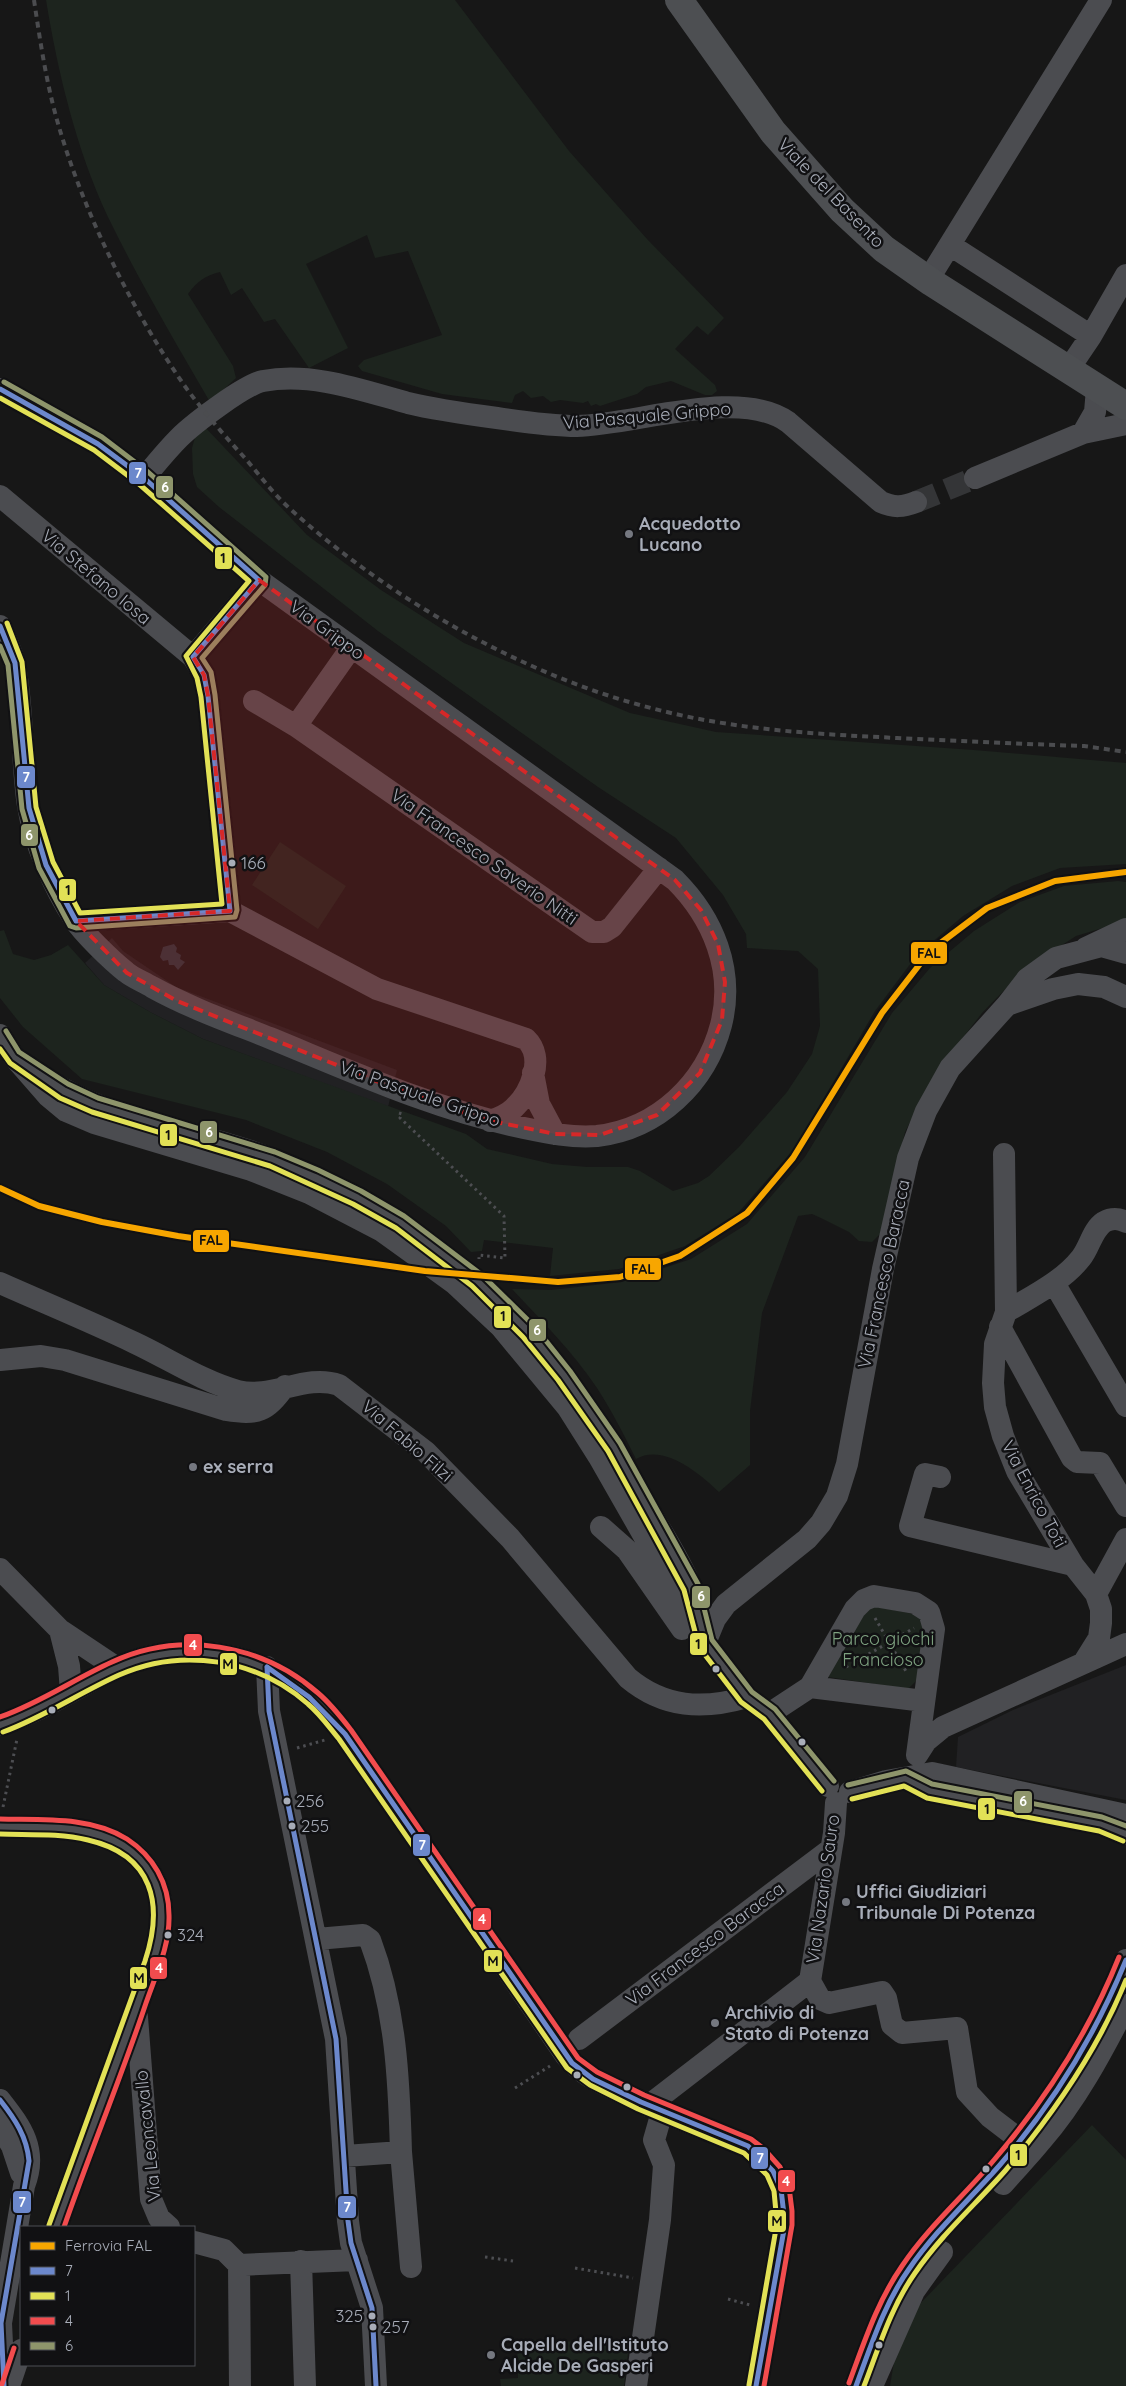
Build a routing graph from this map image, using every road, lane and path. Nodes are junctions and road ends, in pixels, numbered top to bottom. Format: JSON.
{"nodes":[{"id":1,"x":679,"y":0,"type":"edge"},
{"id":2,"x":1101,"y":0,"type":"edge"},
{"id":3,"x":950,"y":245,"type":"junction"},
{"id":4,"x":1126,"y":276,"type":"edge"},
{"id":5,"x":928,"y":280,"type":"junction"},
{"id":6,"x":1091,"y":336,"type":"junction"},
{"id":7,"x":1068,"y":370,"type":"junction"},
{"id":8,"x":0,"y":389,"type":"edge"},
{"id":9,"x":1116,"y":407,"type":"edge"},
{"id":10,"x":1083,"y":433,"type":"junction"},
{"id":11,"x":144,"y":478,"type":"junction"},
{"id":12,"x":975,"y":478,"type":"tunnel mouth"},
{"id":13,"x":0,"y":496,"type":"edge"},
{"id":14,"x":916,"y":502,"type":"tunnel mouth"},
{"id":15,"x":259,"y":580,"type":"junction"},
{"id":16,"x":0,"y":626,"type":"edge"},
{"id":17,"x":351,"y":648,"type":"junction"},
{"id":18,"x":193,"y":657,"type":"junction"},
{"id":19,"x":254,"y":701,"type":"dead end"},
{"id":20,"x":296,"y":726,"type":"junction"},
{"id":21,"x":659,"y":868,"type":"junction"},
{"id":22,"x":230,"y":911,"type":"junction"},
{"id":23,"x":76,"y":921,"type":"junction"},
{"id":24,"x":1126,"y":928,"type":"edge"},
{"id":25,"x":1081,"y":950,"type":"junction"},
{"id":26,"x":1126,"y":953,"type":"edge"},
{"id":27,"x":1126,"y":997,"type":"edge"},
{"id":28,"x":1007,"y":1005,"type":"junction"},
{"id":29,"x":0,"y":1035,"type":"edge"},
{"id":30,"x":533,"y":1073,"type":"junction"},
{"id":31,"x":399,"y":1090,"type":"junction"},
{"id":32,"x":490,"y":1121,"type":"junction"},
{"id":33,"x":555,"y":1134,"type":"junction"},
{"id":34,"x":1004,"y":1154,"type":"dead end"},
{"id":35,"x":1126,"y":1222,"type":"edge"},
{"id":36,"x":479,"y":1256,"type":"dead end"},
{"id":37,"x":0,"y":1283,"type":"edge"},
{"id":38,"x":1054,"y":1283,"type":"junction"},
{"id":39,"x":1003,"y":1319,"type":"junction"},
{"id":40,"x":0,"y":1360,"type":"edge"},
{"id":41,"x":275,"y":1388,"type":"junction"},
{"id":42,"x":1126,"y":1406,"type":"edge"},
{"id":43,"x":940,"y":1477,"type":"dead end"},
{"id":44,"x":1126,"y":1506,"type":"edge"},
{"id":45,"x":601,"y":1527,"type":"dead end"},
{"id":46,"x":1126,"y":1539,"type":"edge"},
{"id":47,"x":1073,"y":1565,"type":"junction"},
{"id":48,"x":0,"y":1569,"type":"edge"},
{"id":49,"x":1096,"y":1594,"type":"junction"},
{"id":50,"x":864,"y":1600,"type":"junction"},
{"id":51,"x":932,"y":1617,"type":"junction"},
{"id":52,"x":60,"y":1630,"type":"junction"},
{"id":53,"x":705,"y":1642,"type":"junction"},
{"id":54,"x":889,"y":1642,"type":"junction"},
{"id":55,"x":1126,"y":1644,"type":"edge"},
{"id":56,"x":1084,"y":1662,"type":"junction"},
{"id":57,"x":267,"y":1667,"type":"junction"},
{"id":58,"x":117,"y":1668,"type":"junction"},
{"id":59,"x":844,"y":1668,"type":"dead end"},
{"id":60,"x":810,"y":1687,"type":"junction"},
{"id":61,"x":71,"y":1692,"type":"junction"},
{"id":62,"x":747,"y":1697,"type":"junction"},
{"id":63,"x":924,"y":1702,"type":"junction"},
{"id":64,"x":769,"y":1714,"type":"junction"},
{"id":65,"x":10,"y":1722,"type":"edge"},
{"id":66,"x":345,"y":1734,"type":"junction"},
{"id":67,"x":278,"y":1754,"type":"junction"},
{"id":68,"x":917,"y":1755,"type":"junction"},
{"id":69,"x":905,"y":1778,"type":"junction"},
{"id":70,"x":838,"y":1794,"type":"junction"},
{"id":71,"x":1126,"y":1815,"type":"edge"},
{"id":72,"x":1,"y":1819,"type":"edge"},
{"id":73,"x":1126,"y":1834,"type":"edge"},
{"id":74,"x":831,"y":1849,"type":"junction"},
{"id":75,"x":317,"y":1939,"type":"junction"},
{"id":76,"x":1126,"y":1960,"type":"edge"},
{"id":77,"x":810,"y":1981,"type":"junction"},
{"id":78,"x":1126,"y":2005,"type":"edge"},
{"id":79,"x":136,"y":2010,"type":"junction"},
{"id":80,"x":572,"y":2047,"type":"junction"},
{"id":81,"x":515,"y":2088,"type":"dead end"},
{"id":82,"x":0,"y":2100,"type":"edge"},
{"id":83,"x":655,"y":2109,"type":"junction"},
{"id":84,"x":0,"y":2127,"type":"edge"},
{"id":85,"x":1020,"y":2140,"type":"junction"},
{"id":86,"x":401,"y":2152,"type":"junction"},
{"id":87,"x":345,"y":2156,"type":"junction"},
{"id":88,"x":24,"y":2186,"type":"junction"},
{"id":89,"x":56,"y":2226,"type":"edge"},
{"id":90,"x":168,"y":2226,"type":"edge"},
{"id":91,"x":195,"y":2242,"type":"edge"},
{"id":92,"x":485,"y":2257,"type":"dead end"},
{"id":93,"x":357,"y":2260,"type":"junction"},
{"id":94,"x":301,"y":2261,"type":"junction"},
{"id":95,"x":513,"y":2261,"type":"dead end"},
{"id":96,"x":239,"y":2265,"type":"junction"},
{"id":97,"x":411,"y":2267,"type":"dead end"},
{"id":98,"x":575,"y":2268,"type":"dead end"},
{"id":99,"x":651,"y":2281,"type":"junction"},
{"id":100,"x":20,"y":2353,"type":"edge"},
{"id":101,"x":4,"y":2386,"type":"edge"},
{"id":102,"x":9,"y":2386,"type":"edge"},
{"id":103,"x":240,"y":2386,"type":"edge"},
{"id":104,"x":305,"y":2386,"type":"edge"},
{"id":105,"x":376,"y":2386,"type":"edge"},
{"id":106,"x":636,"y":2386,"type":"edge"},
{"id":107,"x":756,"y":2386,"type":"edge"},
{"id":108,"x":856,"y":2386,"type":"edge"},
{"id":109,"x":872,"y":2386,"type":"edge"}],
"edges":[{"from":1,"to":5,"type":"main road","name":"Viale del Basento"},
{"from":2,"to":3,"type":"street"},
{"from":3,"to":5,"type":"street"},
{"from":3,"to":6,"type":"street"},
{"from":4,"to":6,"type":"street"},
{"from":5,"to":7,"type":"main road","name":"Viale del Basento"},
{"from":6,"to":7,"type":"street"},
{"from":7,"to":9,"type":"main road","name":"Viale del Basento"},
{"from":8,"to":11,"type":"street","name":"Via Grippo"},
{"from":9,"to":10,"type":"street"},
{"from":9,"to":10,"type":"street"},
{"from":10,"to":12,"type":"street"},
{"from":11,"to":14,"type":"street","name":"Via Pasquale Grippo"},
{"from":11,"to":15,"type":"street","name":"Via Grippo"},
{"from":13,"to":18,"type":"street","name":"Via Stefano Iosa"},
{"from":15,"to":17,"type":"street","name":"Via Grippo"},
{"from":15,"to":18,"type":"street"},
{"from":16,"to":23,"type":"street","name":"Via Pasquale Grippo"},
{"from":17,"to":20,"type":"street"},
{"from":17,"to":21,"type":"street","name":"Via Grippo"},
{"from":18,"to":22,"type":"street"},
{"from":19,"to":20,"type":"street","name":"Via Francesco Saverio Nitti"},
{"from":20,"to":21,"type":"street","name":"Via Francesco Saverio Nitti"},
{"from":21,"to":33,"type":"street","name":"Via Pasquale Grippo"},
{"from":22,"to":23,"type":"street"},
{"from":22,"to":30,"type":"street"},
{"from":23,"to":31,"type":"street","name":"Via Pasquale Grippo"},
{"from":24,"to":25,"type":"street"},
{"from":25,"to":26,"type":"street"},
{"from":25,"to":28,"type":"street"},
{"from":27,"to":28,"type":"street","name":"Via Francesco Baracca"},
{"from":28,"to":53,"type":"street","name":"Via Francesco Baracca"},
{"from":29,"to":53,"type":"street"},
{"from":30,"to":32,"type":"street"},
{"from":30,"to":33,"type":"street"},
{"from":31,"to":32,"type":"street","name":"Via Pasquale Grippo"},
{"from":31,"to":36,"type":"path"},
{"from":32,"to":33,"type":"street","name":"Via Pasquale Grippo"},
{"from":34,"to":39,"type":"street","name":"Via Enrico Toti"},
{"from":35,"to":38,"type":"street"},
{"from":37,"to":41,"type":"street","name":"Via Fabio Filzi"},
{"from":38,"to":39,"type":"street"},
{"from":38,"to":42,"type":"street"},
{"from":39,"to":44,"type":"street","name":"Via Enrico Toti"},
{"from":39,"to":47,"type":"street","name":"Via Enrico Toti"},
{"from":40,"to":41,"type":"street"},
{"from":41,"to":62,"type":"street","name":"Via Fabio Filzi"},
{"from":43,"to":47,"type":"street"},
{"from":45,"to":53,"type":"street"},
{"from":46,"to":49,"type":"street"},
{"from":47,"to":49,"type":"street","name":"Via Enrico Toti"},
{"from":48,"to":52,"type":"street"},
{"from":49,"to":56,"type":"street","name":"Via Enrico Toti"},
{"from":50,"to":51,"type":"street"},
{"from":50,"to":54,"type":"path"},
{"from":50,"to":60,"type":"street"},
{"from":51,"to":54,"type":"path"},
{"from":51,"to":63,"type":"street"},
{"from":52,"to":58,"type":"street"},
{"from":52,"to":61,"type":"street"},
{"from":53,"to":62,"type":"street"},
{"from":54,"to":59,"type":"path"},
{"from":54,"to":63,"type":"path"},
{"from":55,"to":56,"type":"street"},
{"from":56,"to":68,"type":"street"},
{"from":57,"to":58,"type":"street"},
{"from":57,"to":66,"type":"street"},
{"from":57,"to":67,"type":"street"},
{"from":58,"to":61,"type":"street"},
{"from":60,"to":63,"type":"street"},
{"from":60,"to":64,"type":"street"},
{"from":61,"to":65,"type":"street"},
{"from":62,"to":64,"type":"street"},
{"from":63,"to":68,"type":"street"},
{"from":64,"to":70,"type":"street"},
{"from":65,"to":72,"type":"path"},
{"from":66,"to":67,"type":"path"},
{"from":66,"to":80,"type":"street"},
{"from":67,"to":75,"type":"street"},
{"from":68,"to":69,"type":"street"},
{"from":69,"to":70,"type":"street","name":"Via Nazario Sauro"},
{"from":69,"to":71,"type":"street","name":"Via Nazario Sauro"},
{"from":69,"to":73,"type":"street"},
{"from":70,"to":74,"type":"street","name":"Via Nazario Sauro"},
{"from":72,"to":79,"type":"street"},
{"from":74,"to":77,"type":"street","name":"Via Nazario Sauro"},
{"from":74,"to":80,"type":"street","name":"Via Francesco Baracca"},
{"from":75,"to":86,"type":"street"},
{"from":75,"to":87,"type":"street"},
{"from":76,"to":85,"type":"street"},
{"from":77,"to":83,"type":"street","name":"Via Nazario Sauro"},
{"from":77,"to":85,"type":"street"},
{"from":78,"to":109,"type":"street"},
{"from":79,"to":89,"type":"street"},
{"from":79,"to":90,"type":"street","name":"Via Leoncavallo"},
{"from":80,"to":81,"type":"path"},
{"from":80,"to":83,"type":"street"},
{"from":82,"to":88,"type":"street"},
{"from":83,"to":99,"type":"street"},
{"from":83,"to":107,"type":"street"},
{"from":84,"to":88,"type":"street"},
{"from":85,"to":108,"type":"street"},
{"from":86,"to":87,"type":"street"},
{"from":86,"to":97,"type":"street"},
{"from":87,"to":93,"type":"street"},
{"from":88,"to":101,"type":"street"},
{"from":91,"to":96,"type":"street"},
{"from":92,"to":95,"type":"path"},
{"from":93,"to":94,"type":"street"},
{"from":93,"to":105,"type":"street"},
{"from":94,"to":96,"type":"street"},
{"from":94,"to":104,"type":"street"},
{"from":96,"to":103,"type":"street"},
{"from":98,"to":99,"type":"path"},
{"from":99,"to":106,"type":"street"},
{"from":100,"to":102,"type":"street"}]}
